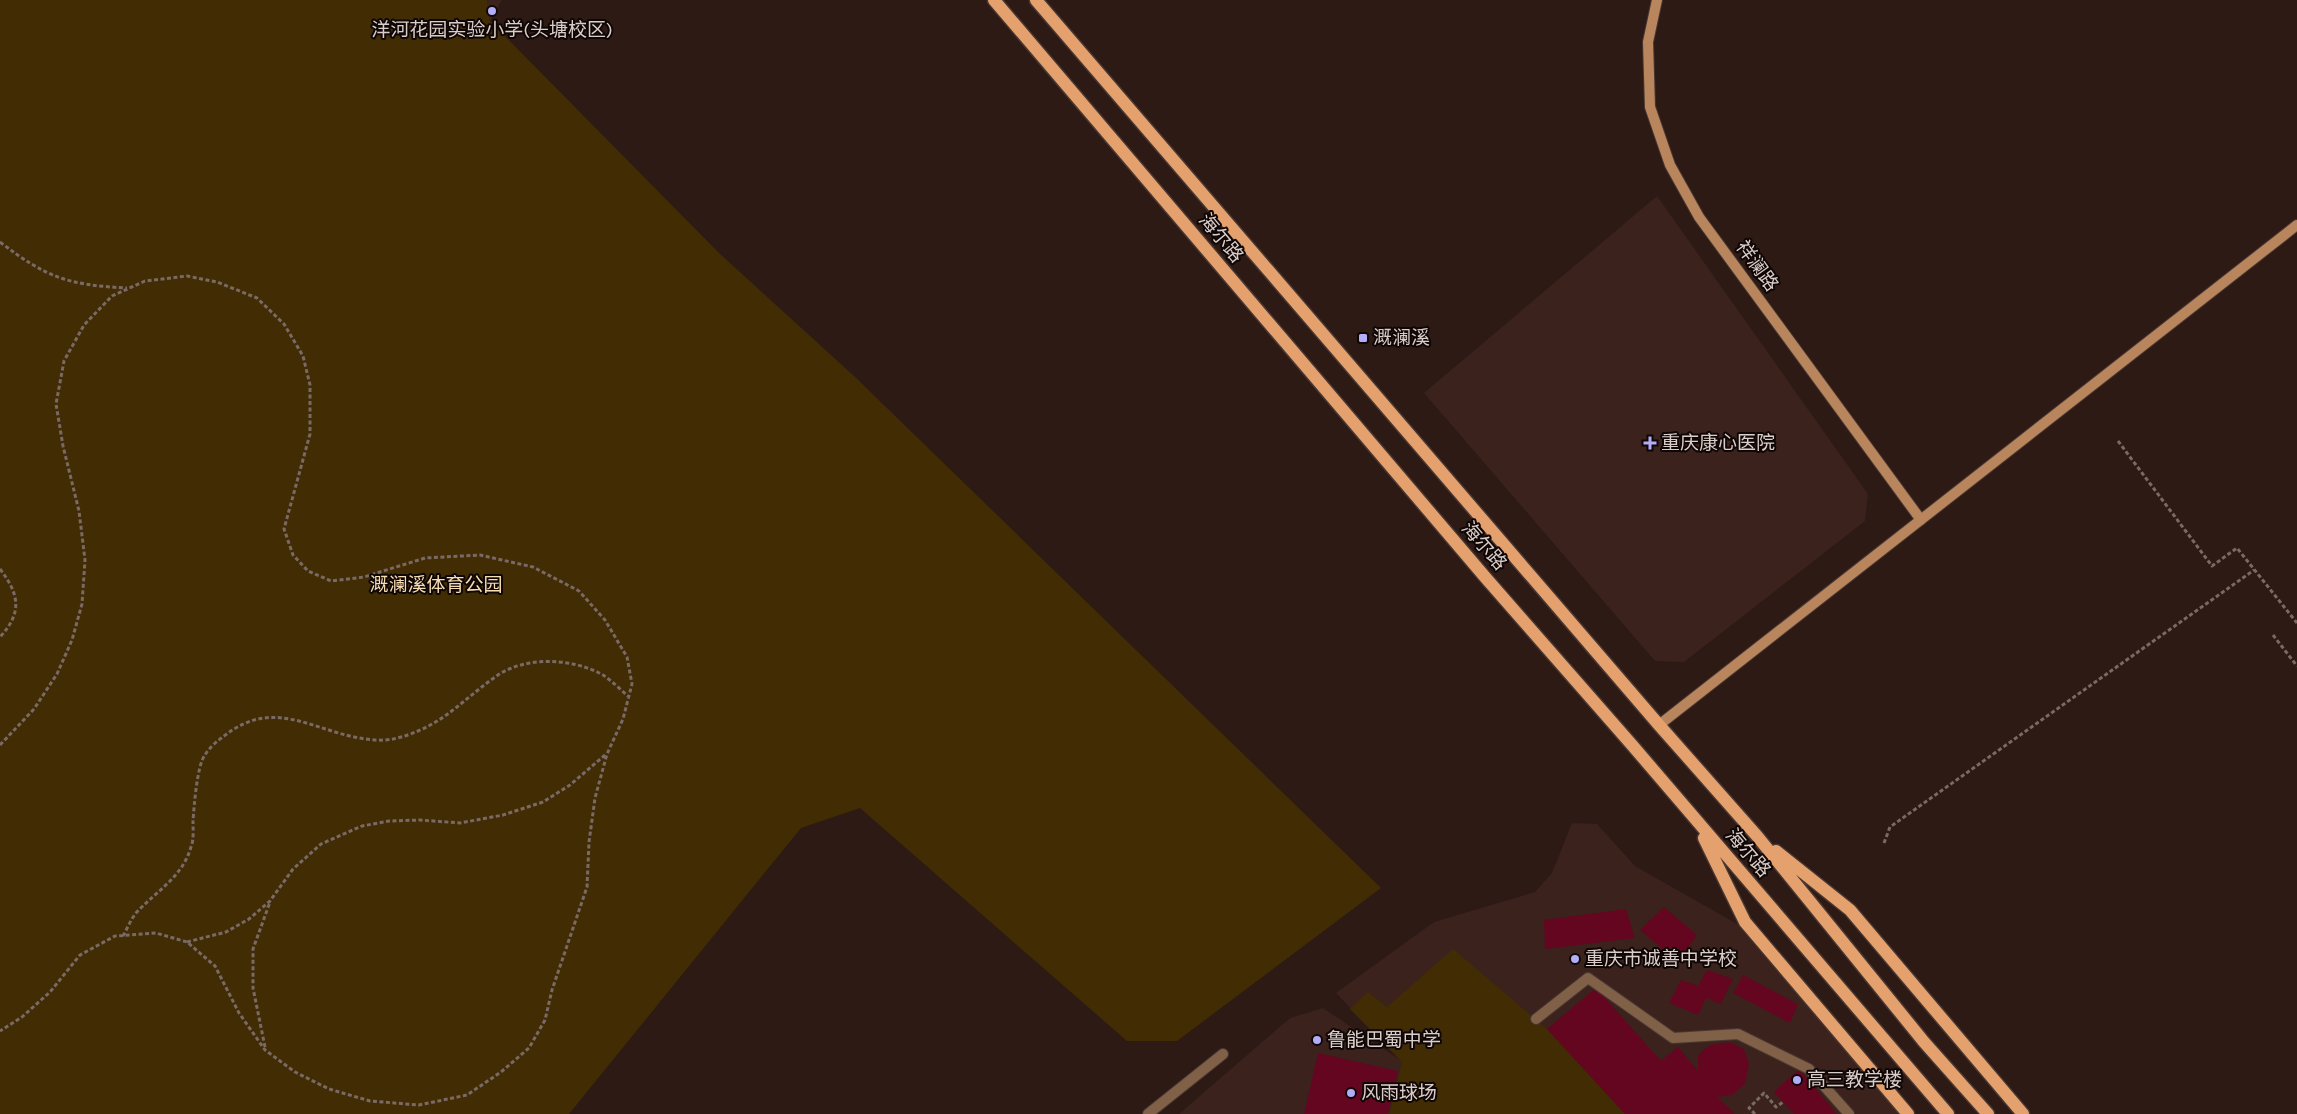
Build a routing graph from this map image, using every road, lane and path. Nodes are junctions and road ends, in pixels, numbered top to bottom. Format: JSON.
{"nodes":[{"id":1,"x":994,"y":0,"type":"edge"},
{"id":2,"x":1036,"y":0,"type":"edge"},
{"id":3,"x":1657,"y":0,"type":"edge"},
{"id":4,"x":2297,"y":225,"type":"edge"},
{"id":5,"x":0,"y":242,"type":"edge"},
{"id":6,"x":130,"y":288,"type":"junction"},
{"id":7,"x":2118,"y":441,"type":"dead end"},
{"id":8,"x":1921,"y":520,"type":"junction"},
{"id":9,"x":0,"y":569,"type":"edge"},
{"id":10,"x":2254,"y":570,"type":"junction"},
{"id":11,"x":2297,"y":623,"type":"edge"},
{"id":12,"x":2274,"y":635,"type":"dead end"},
{"id":13,"x":0,"y":637,"type":"edge"},
{"id":14,"x":2297,"y":666,"type":"edge"},
{"id":15,"x":629,"y":697,"type":"junction"},
{"id":16,"x":1659,"y":725,"type":"junction"},
{"id":17,"x":0,"y":745,"type":"edge"},
{"id":18,"x":607,"y":754,"type":"junction"},
{"id":19,"x":1697,"y":822,"type":"junction"},
{"id":20,"x":1757,"y":836,"type":"junction"},
{"id":21,"x":1884,"y":843,"type":"dead end"},
{"id":22,"x":270,"y":900,"type":"junction"},
{"id":23,"x":124,"y":936,"type":"junction"},
{"id":24,"x":187,"y":942,"type":"junction"},
{"id":25,"x":1536,"y":1019,"type":"dead end"},
{"id":26,"x":0,"y":1031,"type":"edge"},
{"id":27,"x":265,"y":1050,"type":"junction"},
{"id":28,"x":1223,"y":1054,"type":"dead end"},
{"id":29,"x":1783,"y":1102,"type":"dead end"},
{"id":30,"x":1148,"y":1114,"type":"edge"},
{"id":31,"x":1755,"y":1114,"type":"edge"},
{"id":32,"x":1848,"y":1114,"type":"edge"},
{"id":33,"x":1908,"y":1114,"type":"edge"},
{"id":34,"x":1948,"y":1114,"type":"edge"},
{"id":35,"x":1988,"y":1114,"type":"edge"},
{"id":36,"x":2023,"y":1114,"type":"edge"}],
"edges":[{"from":1,"to":19,"type":"main road","name":"海尔路"},
{"from":2,"to":16,"type":"main road","name":"海尔路"},
{"from":3,"to":8,"type":"street","name":"祥澜路"},
{"from":4,"to":8,"type":"street"},
{"from":5,"to":6,"type":"path"},
{"from":6,"to":15,"type":"path"},
{"from":6,"to":17,"type":"path"},
{"from":7,"to":10,"type":"path"},
{"from":8,"to":16,"type":"street"},
{"from":9,"to":13,"type":"path"},
{"from":10,"to":11,"type":"path"},
{"from":10,"to":21,"type":"path"},
{"from":12,"to":14,"type":"path"},
{"from":15,"to":18,"type":"path"},
{"from":15,"to":23,"type":"path"},
{"from":16,"to":20,"type":"main road","name":"海尔路"},
{"from":18,"to":22,"type":"path"},
{"from":18,"to":27,"type":"path"},
{"from":19,"to":33,"type":"main road"},
{"from":19,"to":34,"type":"main road","name":"海尔路"},
{"from":20,"to":35,"type":"main road","name":"海尔路"},
{"from":20,"to":36,"type":"main road"},
{"from":22,"to":24,"type":"path"},
{"from":22,"to":27,"type":"path"},
{"from":23,"to":24,"type":"path"},
{"from":23,"to":26,"type":"path"},
{"from":24,"to":27,"type":"path"},
{"from":25,"to":32,"type":"street"},
{"from":28,"to":30,"type":"street"},
{"from":29,"to":31,"type":"path"}]}
